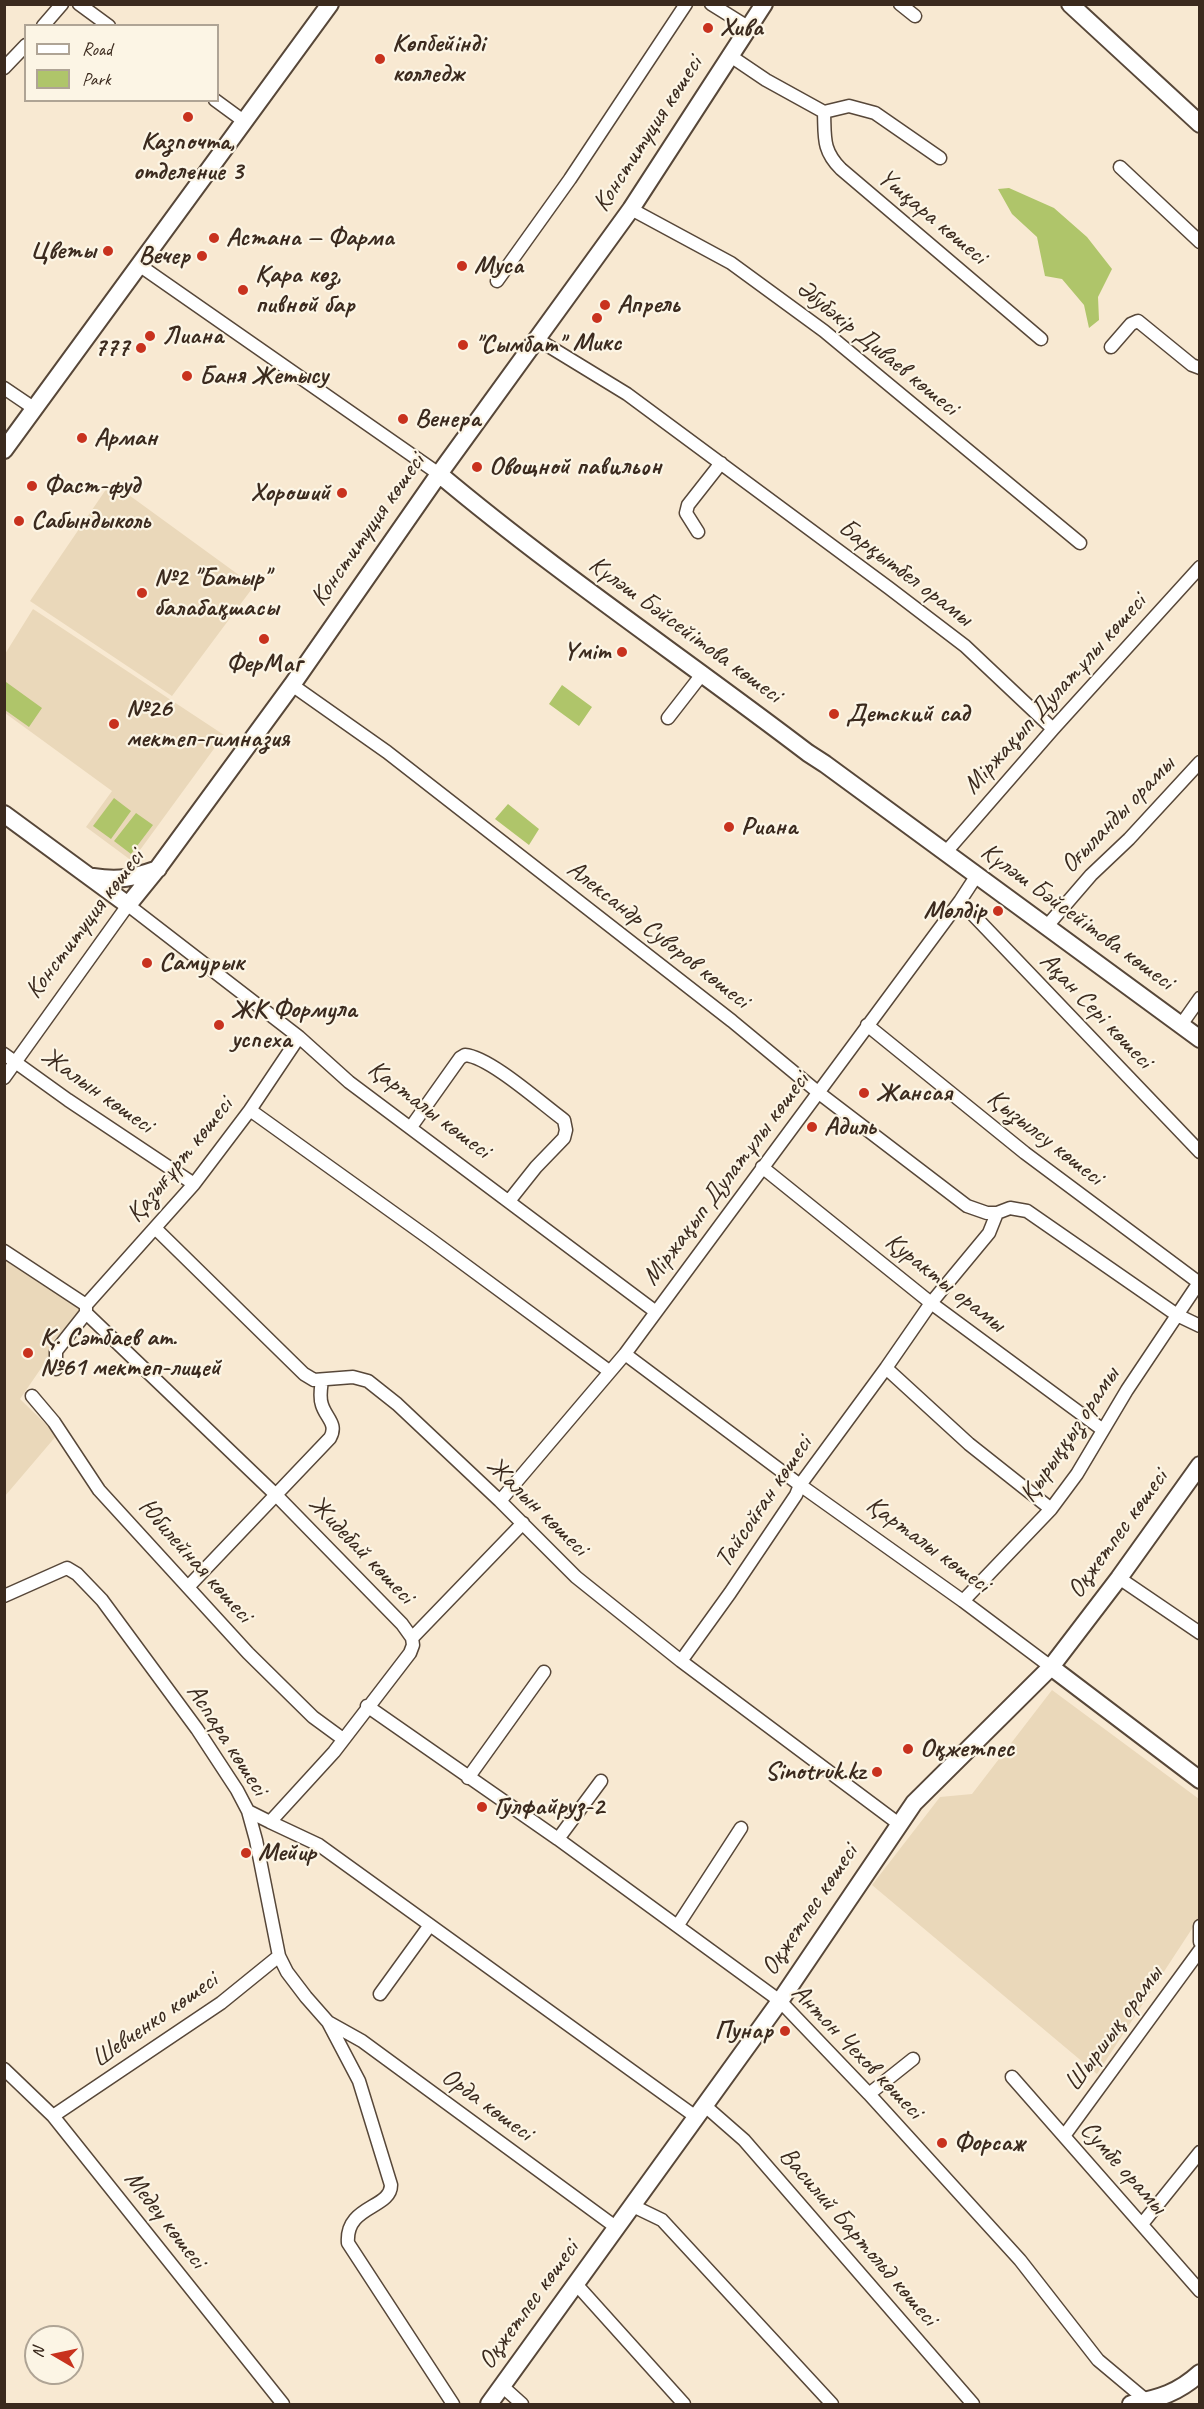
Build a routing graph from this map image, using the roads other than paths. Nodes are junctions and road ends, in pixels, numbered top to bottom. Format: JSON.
{"nodes":[{"id":1,"x":62,"y":4,"type":"edge"},
{"id":2,"x":79,"y":4,"type":"edge"},
{"id":3,"x":330,"y":4,"type":"edge"},
{"id":4,"x":686,"y":4,"type":"edge"},
{"id":5,"x":711,"y":4,"type":"edge"},
{"id":6,"x":764,"y":4,"type":"edge"},
{"id":7,"x":900,"y":4,"type":"edge"},
{"id":8,"x":1071,"y":4,"type":"edge"},
{"id":9,"x":915,"y":16,"type":"dead end"},
{"id":10,"x":45,"y":24,"type":"edge"},
{"id":11,"x":106,"y":24,"type":"edge"},
{"id":12,"x":748,"y":27,"type":"junction"},
{"id":13,"x":24,"y":47,"type":"edge"},
{"id":14,"x":729,"y":55,"type":"junction"},
{"id":15,"x":4,"y":68,"type":"edge"},
{"id":16,"x":218,"y":102,"type":"edge"},
{"id":17,"x":824,"y":112,"type":"junction"},
{"id":18,"x":245,"y":122,"type":"junction"},
{"id":19,"x":1200,"y":124,"type":"edge"},
{"id":20,"x":940,"y":158,"type":"dead end"},
{"id":21,"x":1120,"y":167,"type":"dead end"},
{"id":22,"x":631,"y":209,"type":"junction"},
{"id":23,"x":1200,"y":242,"type":"edge"},
{"id":24,"x":139,"y":265,"type":"junction"},
{"id":25,"x":497,"y":281,"type":"dead end"},
{"id":26,"x":537,"y":339,"type":"junction"},
{"id":27,"x":1041,"y":339,"type":"dead end"},
{"id":28,"x":1111,"y":347,"type":"dead end"},
{"id":29,"x":1200,"y":368,"type":"edge"},
{"id":30,"x":4,"y":388,"type":"edge"},
{"id":31,"x":35,"y":409,"type":"junction"},
{"id":32,"x":4,"y":450,"type":"edge"},
{"id":33,"x":722,"y":463,"type":"junction"},
{"id":34,"x":439,"y":474,"type":"junction"},
{"id":35,"x":698,"y":532,"type":"dead end"},
{"id":36,"x":1080,"y":543,"type":"dead end"},
{"id":37,"x":1200,"y":567,"type":"edge"},
{"id":38,"x":704,"y":673,"type":"junction"},
{"id":39,"x":292,"y":685,"type":"junction"},
{"id":40,"x":668,"y":718,"type":"dead end"},
{"id":41,"x":1053,"y":729,"type":"junction"},
{"id":42,"x":1200,"y":762,"type":"edge"},
{"id":43,"x":4,"y":814,"type":"edge"},
{"id":44,"x":946,"y":852,"type":"junction"},
{"id":45,"x":158,"y":868,"type":"junction"},
{"id":46,"x":977,"y":875,"type":"junction"},
{"id":47,"x":88,"y":876,"type":"junction"},
{"id":48,"x":960,"y":902,"type":"junction"},
{"id":49,"x":128,"y":905,"type":"junction"},
{"id":50,"x":1047,"y":926,"type":"junction"},
{"id":51,"x":1200,"y":998,"type":"edge"},
{"id":52,"x":867,"y":1025,"type":"junction"},
{"id":53,"x":1181,"y":1025,"type":"junction"},
{"id":54,"x":300,"y":1037,"type":"junction"},
{"id":55,"x":1200,"y":1039,"type":"edge"},
{"id":56,"x":4,"y":1054,"type":"edge"},
{"id":57,"x":16,"y":1062,"type":"junction"},
{"id":58,"x":4,"y":1078,"type":"edge"},
{"id":59,"x":819,"y":1093,"type":"junction"},
{"id":60,"x":250,"y":1110,"type":"junction"},
{"id":61,"x":411,"y":1127,"type":"junction"},
{"id":62,"x":1200,"y":1152,"type":"edge"},
{"id":63,"x":762,"y":1167,"type":"junction"},
{"id":64,"x":194,"y":1184,"type":"junction"},
{"id":65,"x":509,"y":1201,"type":"junction"},
{"id":66,"x":997,"y":1213,"type":"junction"},
{"id":67,"x":155,"y":1228,"type":"junction"},
{"id":68,"x":4,"y":1251,"type":"edge"},
{"id":69,"x":1199,"y":1282,"type":"edge"},
{"id":70,"x":931,"y":1302,"type":"junction"},
{"id":71,"x":86,"y":1309,"type":"junction"},
{"id":72,"x":656,"y":1312,"type":"junction"},
{"id":73,"x":1177,"y":1315,"type":"junction"},
{"id":74,"x":1200,"y":1326,"type":"edge"},
{"id":75,"x":625,"y":1354,"type":"junction"},
{"id":76,"x":56,"y":1368,"type":"dead end"},
{"id":77,"x":886,"y":1368,"type":"junction"},
{"id":78,"x":609,"y":1371,"type":"junction"},
{"id":79,"x":321,"y":1380,"type":"junction"},
{"id":80,"x":32,"y":1396,"type":"dead end"},
{"id":81,"x":1103,"y":1430,"type":"junction"},
{"id":82,"x":1200,"y":1465,"type":"edge"},
{"id":83,"x":800,"y":1485,"type":"junction"},
{"id":84,"x":276,"y":1496,"type":"junction"},
{"id":85,"x":500,"y":1501,"type":"junction"},
{"id":86,"x":1051,"y":1509,"type":"junction"},
{"id":87,"x":523,"y":1523,"type":"junction"},
{"id":88,"x":1119,"y":1578,"type":"junction"},
{"id":89,"x":188,"y":1587,"type":"junction"},
{"id":90,"x":4,"y":1596,"type":"edge"},
{"id":91,"x":963,"y":1601,"type":"junction"},
{"id":92,"x":1200,"y":1633,"type":"edge"},
{"id":93,"x":412,"y":1638,"type":"junction"},
{"id":94,"x":681,"y":1661,"type":"junction"},
{"id":95,"x":1051,"y":1667,"type":"junction"},
{"id":96,"x":544,"y":1672,"type":"dead end"},
{"id":97,"x":367,"y":1706,"type":"junction"},
{"id":98,"x":342,"y":1739,"type":"junction"},
{"id":99,"x":468,"y":1778,"type":"junction"},
{"id":100,"x":1200,"y":1780,"type":"edge"},
{"id":101,"x":601,"y":1781,"type":"dead end"},
{"id":102,"x":248,"y":1811,"type":"junction"},
{"id":103,"x":270,"y":1822,"type":"junction"},
{"id":104,"x":899,"y":1824,"type":"junction"},
{"id":105,"x":741,"y":1828,"type":"dead end"},
{"id":106,"x":558,"y":1839,"type":"junction"},
{"id":107,"x":430,"y":1925,"type":"junction"},
{"id":108,"x":678,"y":1925,"type":"junction"},
{"id":109,"x":1200,"y":1926,"type":"edge"},
{"id":110,"x":1200,"y":1942,"type":"edge"},
{"id":111,"x":1200,"y":1950,"type":"edge"},
{"id":112,"x":279,"y":1956,"type":"junction"},
{"id":113,"x":380,"y":1994,"type":"dead end"},
{"id":114,"x":780,"y":2001,"type":"junction"},
{"id":115,"x":328,"y":2022,"type":"junction"},
{"id":116,"x":913,"y":2059,"type":"dead end"},
{"id":117,"x":4,"y":2069,"type":"edge"},
{"id":118,"x":1012,"y":2077,"type":"dead end"},
{"id":119,"x":869,"y":2094,"type":"junction"},
{"id":120,"x":700,"y":2111,"type":"junction"},
{"id":121,"x":53,"y":2116,"type":"junction"},
{"id":122,"x":1064,"y":2136,"type":"junction"},
{"id":123,"x":1200,"y":2152,"type":"edge"},
{"id":124,"x":633,"y":2206,"type":"junction"},
{"id":125,"x":1142,"y":2224,"type":"junction"},
{"id":126,"x":617,"y":2228,"type":"junction"},
{"id":127,"x":576,"y":2284,"type":"junction"},
{"id":128,"x":1200,"y":2290,"type":"edge"},
{"id":129,"x":1200,"y":2373,"type":"edge"},
{"id":130,"x":502,"y":2386,"type":"junction"},
{"id":131,"x":1149,"y":2402,"type":"edge"},
{"id":132,"x":283,"y":2404,"type":"edge"},
{"id":133,"x":453,"y":2404,"type":"edge"},
{"id":134,"x":489,"y":2404,"type":"edge"},
{"id":135,"x":522,"y":2404,"type":"edge"},
{"id":136,"x":684,"y":2404,"type":"edge"},
{"id":137,"x":832,"y":2404,"type":"edge"},
{"id":138,"x":973,"y":2404,"type":"edge"}],
"edges":[{"from":1,"to":10,"type":"street"},
{"from":2,"to":11,"type":"street"},
{"from":3,"to":18,"type":"street"},
{"from":4,"to":25,"type":"street"},
{"from":5,"to":12,"type":"street"},
{"from":6,"to":12,"type":"street","name":"Конституция көшесі"},
{"from":7,"to":9,"type":"street"},
{"from":8,"to":19,"type":"street"},
{"from":12,"to":14,"type":"street","name":"Конституция көшесі"},
{"from":13,"to":15,"type":"street"},
{"from":14,"to":17,"type":"street"},
{"from":14,"to":22,"type":"street","name":"Конституция көшесі"},
{"from":16,"to":18,"type":"street"},
{"from":17,"to":20,"type":"street"},
{"from":17,"to":27,"type":"street","name":"Үшқара көшесі"},
{"from":18,"to":24,"type":"street"},
{"from":21,"to":23,"type":"street"},
{"from":22,"to":26,"type":"street","name":"Конституция көшесі"},
{"from":22,"to":36,"type":"street","name":"Әбубәкір Диваев көшесі"},
{"from":24,"to":31,"type":"street"},
{"from":24,"to":34,"type":"street","name":"Күләш Бәйсейітова көшесі"},
{"from":26,"to":33,"type":"street","name":"Барқытбел орамы"},
{"from":26,"to":34,"type":"street","name":"Конституция көшесі"},
{"from":28,"to":29,"type":"street"},
{"from":30,"to":31,"type":"street"},
{"from":31,"to":32,"type":"street"},
{"from":33,"to":35,"type":"street"},
{"from":33,"to":41,"type":"street","name":"Барқытбел орамы"},
{"from":34,"to":38,"type":"street","name":"Күләш Бәйсейітова көшесі"},
{"from":34,"to":39,"type":"street","name":"Конституция көшесі"},
{"from":37,"to":41,"type":"street","name":"Міржақып Дулатұлы көшесі"},
{"from":38,"to":40,"type":"street"},
{"from":38,"to":44,"type":"street","name":"Күләш Бәйсейітова көшесі"},
{"from":39,"to":45,"type":"street","name":"Конституция көшесі"},
{"from":39,"to":59,"type":"street","name":"Александр Суворов көшесі"},
{"from":41,"to":44,"type":"street","name":"Міржақып Дулатұлы көшесі"},
{"from":42,"to":50,"type":"street","name":"Оғыланды орамы"},
{"from":43,"to":47,"type":"street","name":"Қарталы көшесі"},
{"from":44,"to":46,"type":"street","name":"Күләш Бәйсейітова көшесі"},
{"from":45,"to":47,"type":"street"},
{"from":45,"to":49,"type":"street","name":"Конституция көшесі"},
{"from":46,"to":48,"type":"street","name":"Міржақып Дулатұлы көшесі"},
{"from":46,"to":50,"type":"street","name":"Күләш Бәйсейітова көшесі"},
{"from":47,"to":49,"type":"street","name":"Қарталы көшесі"},
{"from":48,"to":52,"type":"street","name":"Міржақып Дулатұлы көшесі"},
{"from":48,"to":62,"type":"street","name":"Ақан Сері көшесі"},
{"from":49,"to":54,"type":"street","name":"Қарталы көшесі"},
{"from":49,"to":57,"type":"street","name":"Конституция көшесі"},
{"from":50,"to":53,"type":"street","name":"Күләш Бәйсейітова көшесі"},
{"from":51,"to":53,"type":"street"},
{"from":52,"to":59,"type":"street","name":"Міржақып Дулатұлы көшесі"},
{"from":52,"to":69,"type":"street","name":"Қызылсу көшесі"},
{"from":53,"to":55,"type":"street","name":"Күләш Бәйсейітова көшесі"},
{"from":54,"to":60,"type":"street","name":"Қазығұрт көшесі"},
{"from":54,"to":61,"type":"street","name":"Қарталы көшесі"},
{"from":56,"to":57,"type":"street","name":"Жалын көшесі"},
{"from":57,"to":58,"type":"street","name":"Конституция көшесі"},
{"from":57,"to":64,"type":"street","name":"Жалын көшесі"},
{"from":59,"to":63,"type":"street","name":"Міржақып Дулатұлы көшесі"},
{"from":59,"to":66,"type":"street","name":"Александр Суворов көшесі"},
{"from":60,"to":64,"type":"street","name":"Қазығұрт көшесі"},
{"from":60,"to":78,"type":"street"},
{"from":61,"to":65,"type":"street","name":"Қарталы көшесі"},
{"from":61,"to":65,"type":"street"},
{"from":63,"to":70,"type":"street","name":"Қуракты орамы"},
{"from":63,"to":72,"type":"street","name":"Міржақып Дулатұлы көшесі"},
{"from":64,"to":67,"type":"street","name":"Қазығұрт көшесі"},
{"from":65,"to":72,"type":"street","name":"Қарталы көшесі"},
{"from":66,"to":70,"type":"street","name":"Тайсойған көшесі"},
{"from":66,"to":73,"type":"street"},
{"from":67,"to":71,"type":"street","name":"Қазығұрт көшесі"},
{"from":67,"to":79,"type":"street"},
{"from":68,"to":71,"type":"street","name":"Жидебай көшесі"},
{"from":69,"to":73,"type":"street","name":"Қырыққыз орамы"},
{"from":70,"to":77,"type":"street","name":"Тайсойған көшесі"},
{"from":70,"to":81,"type":"street","name":"Қуракты орамы"},
{"from":71,"to":76,"type":"street","name":"Қазығұрт көшесі"},
{"from":71,"to":84,"type":"street","name":"Жидебай көшесі"},
{"from":72,"to":75,"type":"street","name":"Міржақып Дулатұлы көшесі"},
{"from":73,"to":74,"type":"street"},
{"from":73,"to":81,"type":"street","name":"Қырыққыз орамы"},
{"from":75,"to":78,"type":"street","name":"Міржақып Дулатұлы көшесі"},
{"from":75,"to":83,"type":"street","name":"Қарталы көшесі"},
{"from":77,"to":83,"type":"street","name":"Тайсойған көшесі"},
{"from":77,"to":86,"type":"street"},
{"from":78,"to":85,"type":"street","name":"Міржақып Дулатұлы көшесі"},
{"from":79,"to":84,"type":"street","name":"Жидебай көшесі"},
{"from":79,"to":85,"type":"street","name":"Жалын көшесі"},
{"from":80,"to":89,"type":"street","name":"Юбилейная көшесі"},
{"from":81,"to":86,"type":"street","name":"Қырыққыз орамы"},
{"from":82,"to":88,"type":"street","name":"Оқжетпес көшесі"},
{"from":83,"to":91,"type":"street","name":"Қарталы көшесі"},
{"from":83,"to":94,"type":"street","name":"Тайсойған көшесі"},
{"from":84,"to":89,"type":"street","name":"Жидебай көшесі"},
{"from":84,"to":93,"type":"street","name":"Жидебай көшесі"},
{"from":85,"to":87,"type":"street","name":"Жалын көшесі"},
{"from":86,"to":91,"type":"street","name":"Қырыққыз орамы"},
{"from":87,"to":93,"type":"street"},
{"from":87,"to":94,"type":"street","name":"Жалын көшесі"},
{"from":88,"to":92,"type":"street"},
{"from":88,"to":95,"type":"street","name":"Оқжетпес көшесі"},
{"from":89,"to":98,"type":"street","name":"Юбилейная көшесі"},
{"from":90,"to":102,"type":"street","name":"Аспара көшесі"},
{"from":91,"to":95,"type":"street","name":"Қарталы көшесі"},
{"from":93,"to":97,"type":"street"},
{"from":94,"to":104,"type":"street","name":"Жалын көшесі"},
{"from":95,"to":100,"type":"street","name":"Қарталы көшесі"},
{"from":95,"to":104,"type":"street","name":"Оқжетпес көшесі"},
{"from":96,"to":99,"type":"street"},
{"from":97,"to":98,"type":"street"},
{"from":97,"to":99,"type":"street","name":"Антон Чехов көшесі"},
{"from":98,"to":103,"type":"street"},
{"from":99,"to":106,"type":"street","name":"Антон Чехов көшесі"},
{"from":101,"to":106,"type":"street"},
{"from":102,"to":103,"type":"street"},
{"from":102,"to":112,"type":"street","name":"Аспара көшесі"},
{"from":103,"to":107,"type":"street","name":"Василий Бартольд көшесі"},
{"from":104,"to":114,"type":"street","name":"Оқжетпес көшесі"},
{"from":105,"to":108,"type":"street"},
{"from":106,"to":108,"type":"street","name":"Антон Чехов көшесі"},
{"from":107,"to":113,"type":"street"},
{"from":107,"to":120,"type":"street","name":"Василий Бартольд көшесі"},
{"from":108,"to":114,"type":"street","name":"Антон Чехов көшесі"},
{"from":109,"to":110,"type":"street"},
{"from":111,"to":122,"type":"street","name":"Шыршық орамы"},
{"from":112,"to":115,"type":"street","name":"Аспара көшесі"},
{"from":112,"to":121,"type":"street","name":"Шевченко көшесі"},
{"from":114,"to":119,"type":"street","name":"Антон Чехов көшесі"},
{"from":114,"to":120,"type":"street","name":"Оқжетпес көшесі"},
{"from":115,"to":126,"type":"street","name":"Орда көшесі"},
{"from":115,"to":133,"type":"street","name":"Аспара көшесі"},
{"from":116,"to":119,"type":"street"},
{"from":117,"to":121,"type":"street","name":"Медеу көшесі"},
{"from":118,"to":122,"type":"street","name":"Сумбе орамы"},
{"from":119,"to":131,"type":"street","name":"Антон Чехов көшесі"},
{"from":120,"to":124,"type":"street","name":"Оқжетпес көшесі"},
{"from":120,"to":138,"type":"street","name":"Василий Бартольд көшесі"},
{"from":121,"to":132,"type":"street","name":"Медеу көшесі"},
{"from":122,"to":125,"type":"street","name":"Сумбе орамы"},
{"from":123,"to":125,"type":"street"},
{"from":124,"to":126,"type":"street","name":"Оқжетпес көшесі"},
{"from":124,"to":137,"type":"street"},
{"from":125,"to":128,"type":"street","name":"Сумбе орамы"},
{"from":126,"to":127,"type":"street","name":"Оқжетпес көшесі"},
{"from":127,"to":130,"type":"street","name":"Оқжетпес көшесі"},
{"from":127,"to":136,"type":"street"},
{"from":129,"to":131,"type":"street"},
{"from":130,"to":134,"type":"street","name":"Оқжетпес көшесі"},
{"from":130,"to":135,"type":"street"}]}
